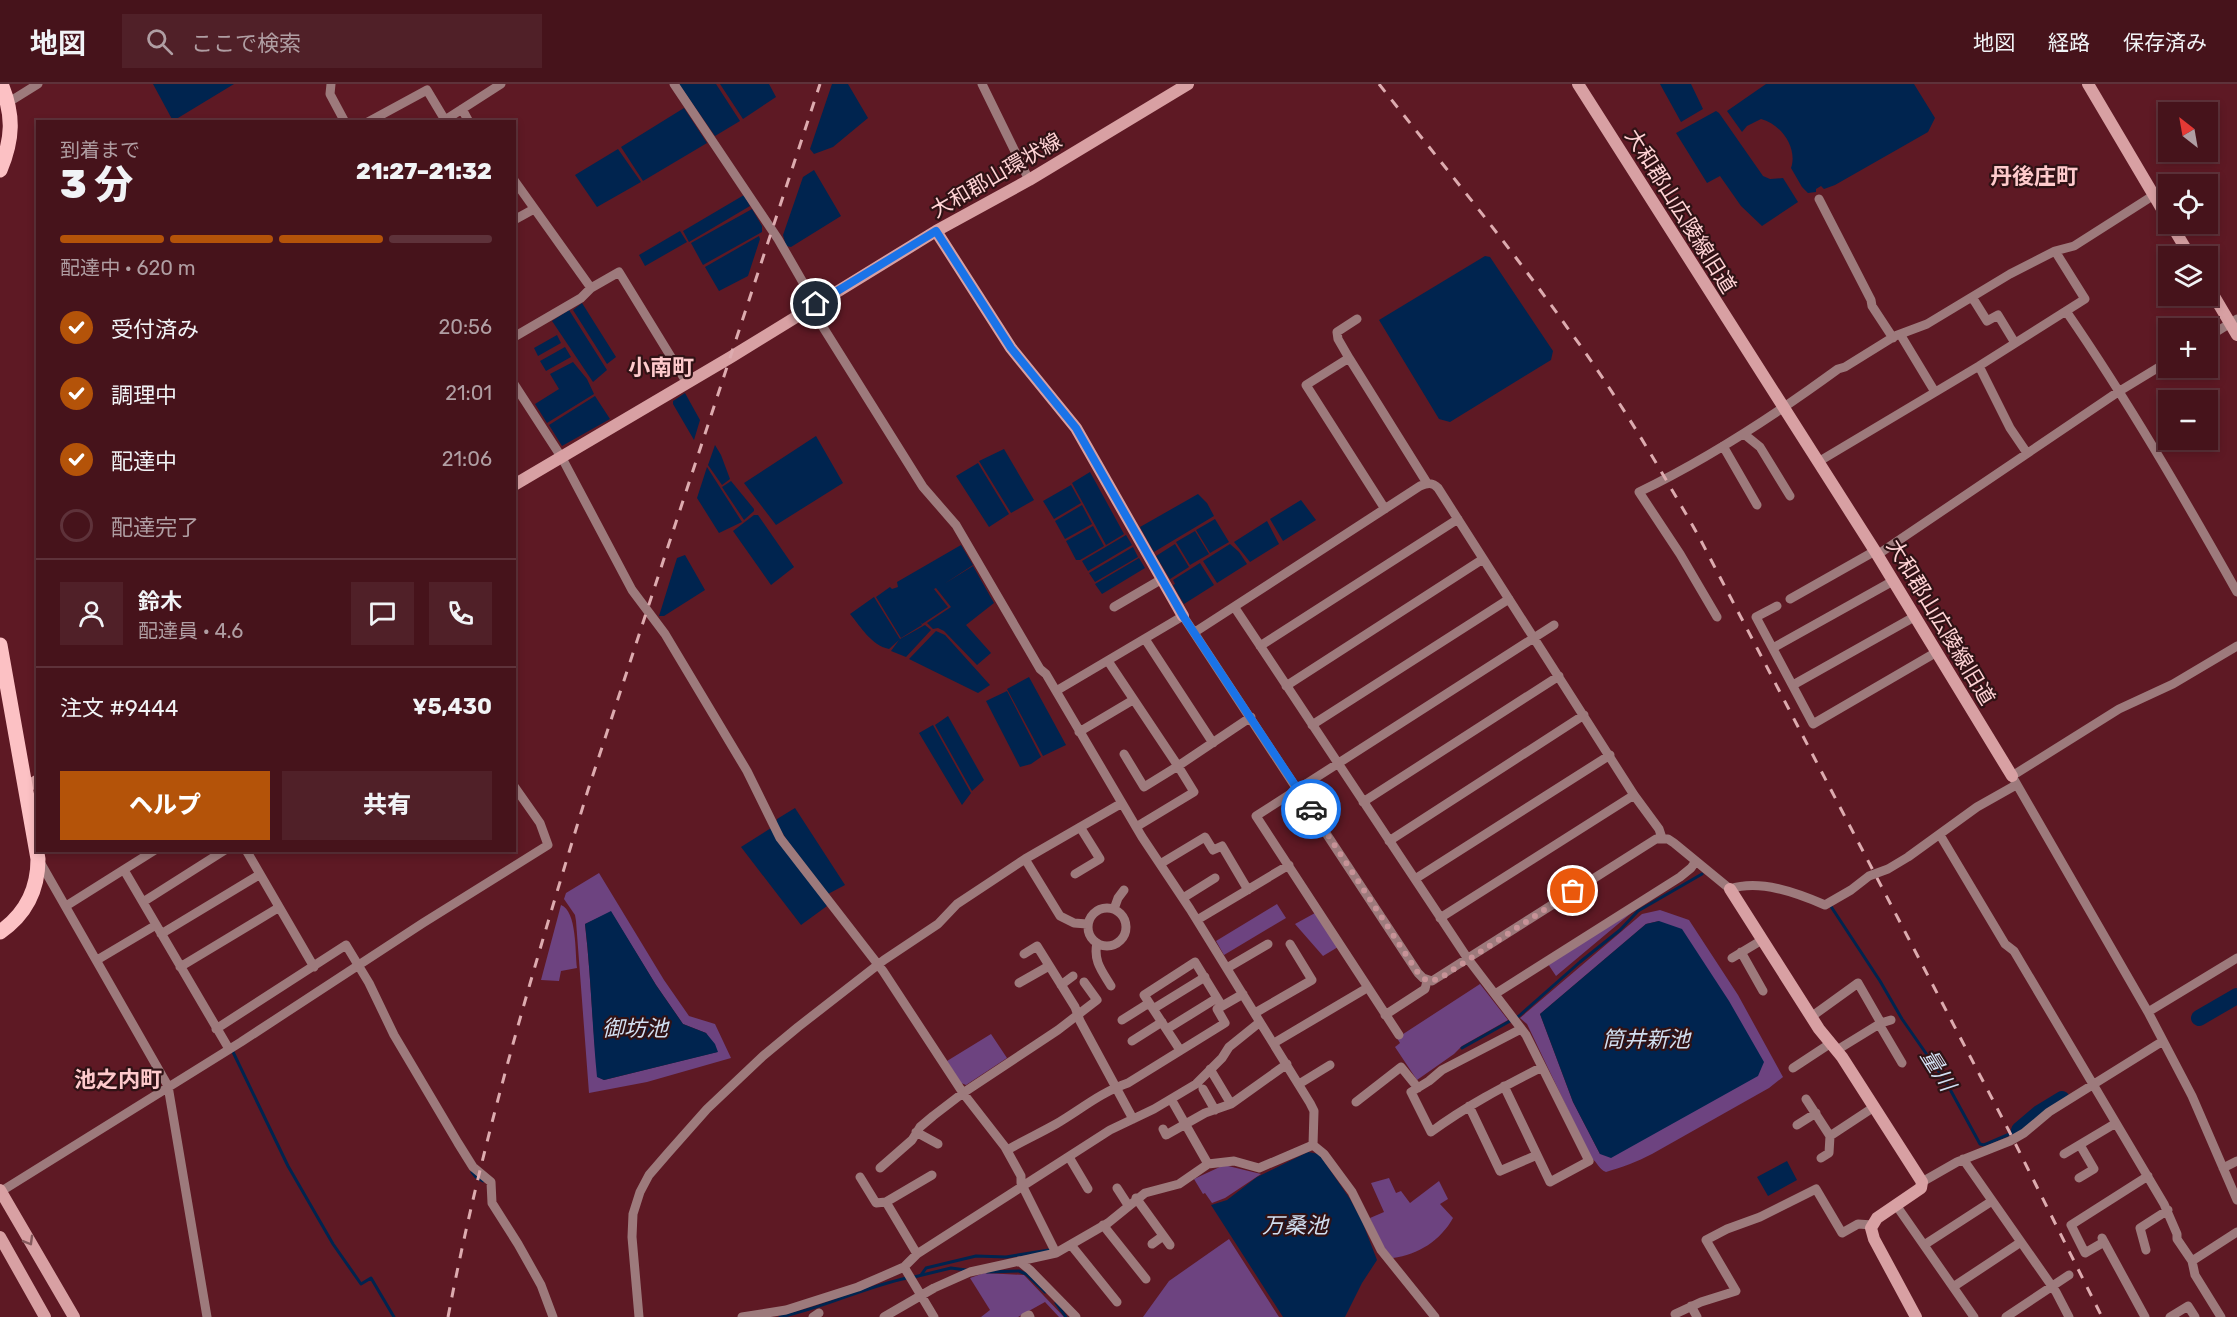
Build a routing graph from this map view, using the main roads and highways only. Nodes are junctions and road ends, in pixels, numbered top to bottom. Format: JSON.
{"nodes":[{"id":1,"x":1,"y":84,"type":"edge"},
{"id":2,"x":6,"y":111,"type":"edge"},
{"id":3,"x":0,"y":170,"type":"edge"},
{"id":4,"x":0,"y":645,"type":"edge"},
{"id":5,"x":31,"y":784,"type":"edge"},
{"id":6,"x":36,"y":838,"type":"edge"},
{"id":7,"x":37,"y":852,"type":"edge"},
{"id":8,"x":0,"y":932,"type":"edge"}],
"edges":[{"from":1,"to":2,"type":"main road"},
{"from":2,"to":3,"type":"main road"},
{"from":4,"to":5,"type":"main road"},
{"from":5,"to":6,"type":"main road"},
{"from":7,"to":8,"type":"main road"}]}
